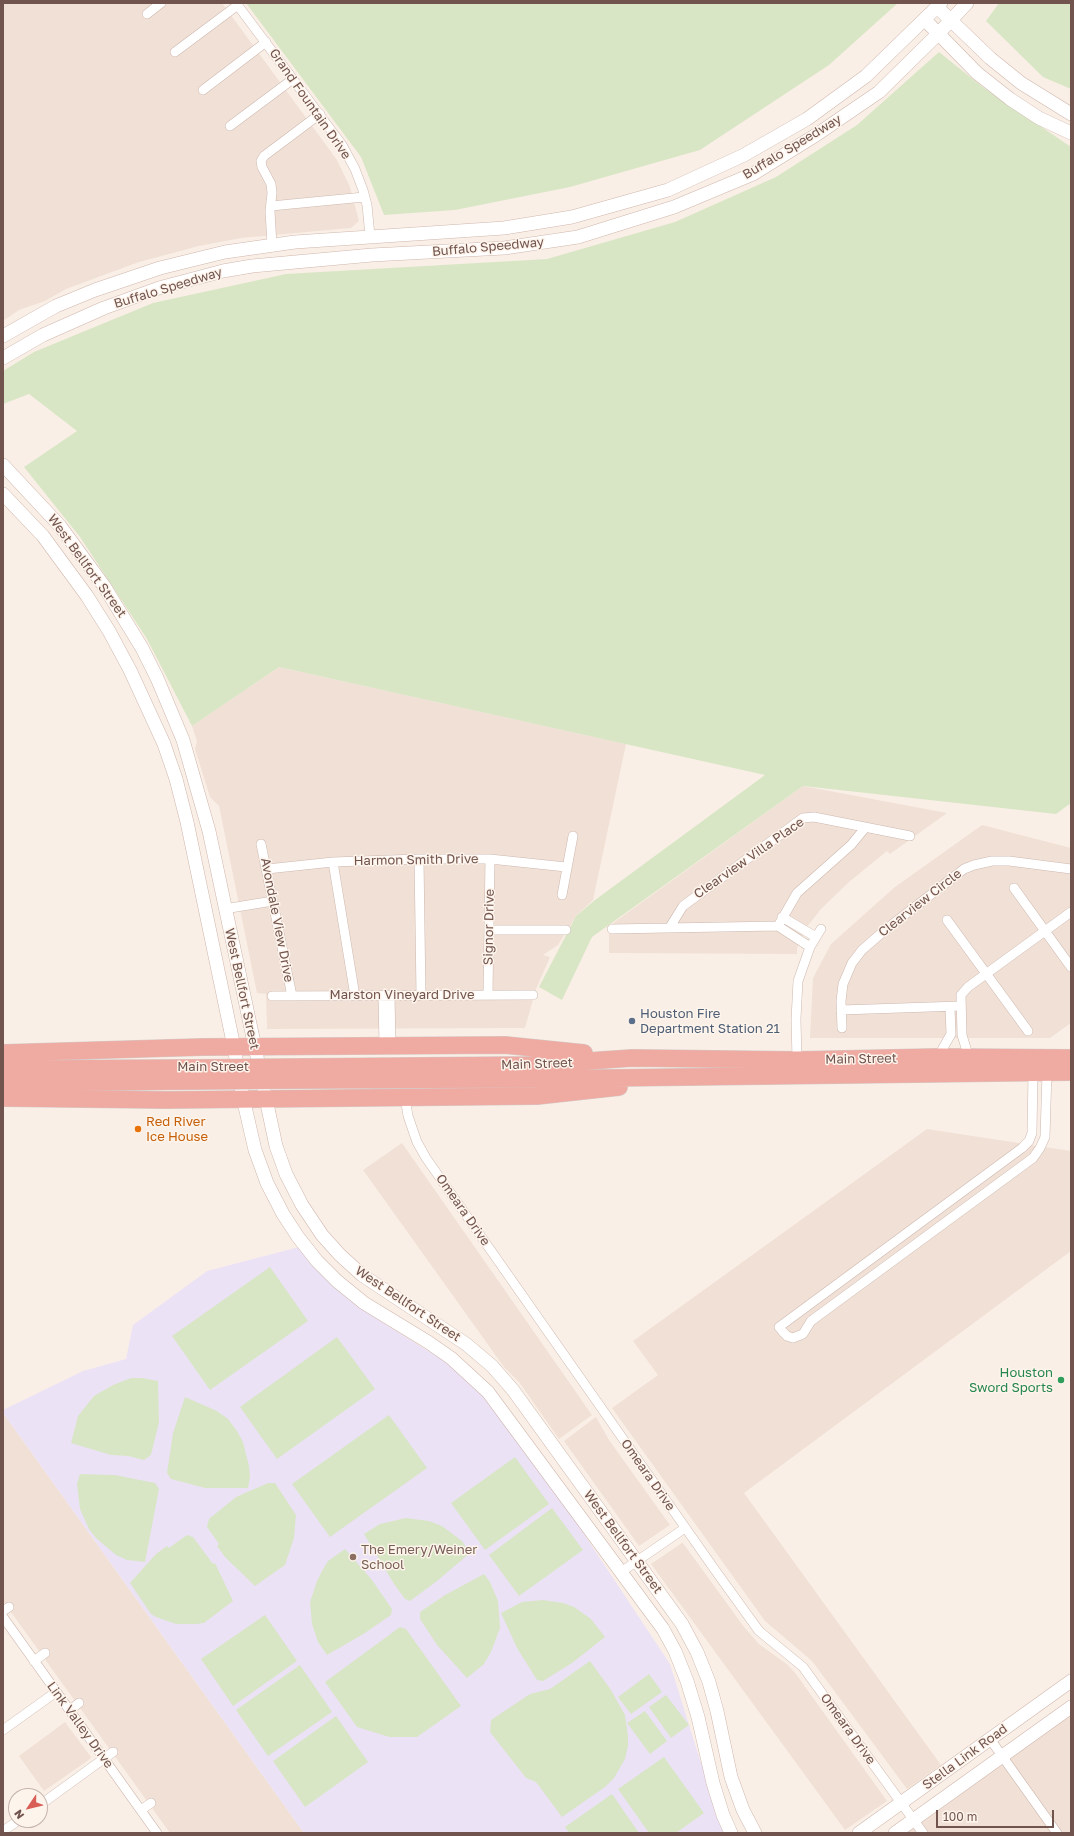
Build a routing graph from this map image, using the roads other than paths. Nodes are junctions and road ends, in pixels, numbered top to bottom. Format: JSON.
{"nodes":[{"id":1,"x":161,"y":3,"type":"edge"},
{"id":2,"x":967,"y":3,"type":"edge"},
{"id":3,"x":237,"y":4,"type":"edge"},
{"id":4,"x":939,"y":5,"type":"edge"},
{"id":5,"x":147,"y":14,"type":"dead end"},
{"id":6,"x":924,"y":20,"type":"junction"},
{"id":7,"x":951,"y":21,"type":"junction"},
{"id":8,"x":938,"y":34,"type":"junction"},
{"id":9,"x":266,"y":42,"type":"junction"},
{"id":10,"x":174,"y":52,"type":"dead end"},
{"id":11,"x":293,"y":79,"type":"junction"},
{"id":12,"x":203,"y":90,"type":"dead end"},
{"id":13,"x":1049,"y":101,"type":"junction"},
{"id":14,"x":320,"y":114,"type":"junction"},
{"id":15,"x":1071,"y":114,"type":"edge"},
{"id":16,"x":1039,"y":118,"type":"junction"},
{"id":17,"x":807,"y":119,"type":"junction"},
{"id":18,"x":230,"y":126,"type":"dead end"},
{"id":19,"x":1071,"y":133,"type":"edge"},
{"id":20,"x":816,"y":135,"type":"junction"},
{"id":21,"x":668,"y":190,"type":"junction"},
{"id":22,"x":364,"y":196,"type":"junction"},
{"id":23,"x":271,"y":206,"type":"junction"},
{"id":24,"x":674,"y":207,"type":"junction"},
{"id":25,"x":525,"y":224,"type":"junction"},
{"id":26,"x":370,"y":236,"type":"junction"},
{"id":27,"x":530,"y":244,"type":"junction"},
{"id":28,"x":272,"y":245,"type":"junction"},
{"id":29,"x":249,"y":248,"type":"junction"},
{"id":30,"x":372,"y":256,"type":"junction"},
{"id":31,"x":252,"y":266,"type":"junction"},
{"id":32,"x":56,"y":306,"type":"junction"},
{"id":33,"x":65,"y":325,"type":"junction"},
{"id":34,"x":3,"y":336,"type":"edge"},
{"id":35,"x":3,"y":358,"type":"edge"},
{"id":36,"x":3,"y":465,"type":"edge"},
{"id":37,"x":3,"y":494,"type":"edge"},
{"id":38,"x":37,"y":500,"type":"junction"},
{"id":39,"x":23,"y":514,"type":"junction"},
{"id":40,"x":104,"y":586,"type":"junction"},
{"id":41,"x":87,"y":596,"type":"junction"},
{"id":42,"x":194,"y":775,"type":"junction"},
{"id":43,"x":176,"y":779,"type":"junction"},
{"id":44,"x":865,"y":828,"type":"junction"},
{"id":45,"x":573,"y":836,"type":"dead end"},
{"id":46,"x":910,"y":836,"type":"dead end"},
{"id":47,"x":261,"y":844,"type":"dead end"},
{"id":48,"x":419,"y":859,"type":"junction"},
{"id":49,"x":490,"y":859,"type":"junction"},
{"id":50,"x":333,"y":862,"type":"junction"},
{"id":51,"x":566,"y":867,"type":"junction"},
{"id":52,"x":267,"y":868,"type":"junction"},
{"id":53,"x":1071,"y":869,"type":"edge"},
{"id":54,"x":1014,"y":888,"type":"dead end"},
{"id":55,"x":562,"y":895,"type":"dead end"},
{"id":56,"x":273,"y":901,"type":"junction"},
{"id":57,"x":224,"y":909,"type":"junction"},
{"id":58,"x":206,"y":912,"type":"junction"},
{"id":59,"x":1071,"y":912,"type":"edge"},
{"id":60,"x":782,"y":917,"type":"junction"},
{"id":61,"x":947,"y":920,"type":"dead end"},
{"id":62,"x":778,"y":926,"type":"junction"},
{"id":63,"x":670,"y":927,"type":"junction"},
{"id":64,"x":612,"y":929,"type":"dead end"},
{"id":65,"x":490,"y":930,"type":"junction"},
{"id":66,"x":566,"y":930,"type":"dead end"},
{"id":67,"x":1045,"y":931,"type":"junction"},
{"id":68,"x":810,"y":948,"type":"junction"},
{"id":69,"x":1071,"y":967,"type":"edge"},
{"id":70,"x":986,"y":974,"type":"junction"},
{"id":71,"x":421,"y":995,"type":"junction"},
{"id":72,"x":488,"y":995,"type":"junction"},
{"id":73,"x":533,"y":995,"type":"dead end"},
{"id":74,"x":272,"y":996,"type":"dead end"},
{"id":75,"x":292,"y":996,"type":"junction"},
{"id":76,"x":354,"y":996,"type":"junction"},
{"id":77,"x":387,"y":996,"type":"junction"},
{"id":78,"x":960,"y":1006,"type":"junction"},
{"id":79,"x":950,"y":1007,"type":"junction"},
{"id":80,"x":842,"y":1010,"type":"junction"},
{"id":81,"x":961,"y":1026,"type":"junction"},
{"id":82,"x":842,"y":1028,"type":"dead end"},
{"id":83,"x":950,"y":1028,"type":"junction"},
{"id":84,"x":1028,"y":1032,"type":"dead end"},
{"id":85,"x":388,"y":1046,"type":"junction"},
{"id":86,"x":203,"y":1047,"type":"junction"},
{"id":87,"x":234,"y":1047,"type":"junction"},
{"id":88,"x":255,"y":1047,"type":"junction"},
{"id":89,"x":297,"y":1047,"type":"junction"},
{"id":90,"x":3,"y":1053,"type":"edge"},
{"id":91,"x":938,"y":1057,"type":"junction"},
{"id":92,"x":632,"y":1058,"type":"junction"},
{"id":93,"x":970,"y":1058,"type":"junction"},
{"id":94,"x":797,"y":1060,"type":"junction"},
{"id":95,"x":1070,"y":1066,"type":"edge"},
{"id":96,"x":1043,"y":1068,"type":"junction"},
{"id":97,"x":3,"y":1069,"type":"edge"},
{"id":98,"x":303,"y":1073,"type":"junction"},
{"id":99,"x":193,"y":1074,"type":"junction"},
{"id":100,"x":730,"y":1076,"type":"junction"},
{"id":101,"x":3,"y":1083,"type":"edge"},
{"id":102,"x":405,"y":1097,"type":"junction"},
{"id":103,"x":3,"y":1098,"type":"edge"},
{"id":104,"x":243,"y":1098,"type":"junction"},
{"id":105,"x":265,"y":1098,"type":"junction"},
{"id":106,"x":295,"y":1098,"type":"junction"},
{"id":107,"x":195,"y":1100,"type":"junction"},
{"id":108,"x":1005,"y":1162,"type":"junction"},
{"id":109,"x":1013,"y":1172,"type":"junction"},
{"id":110,"x":315,"y":1226,"type":"junction"},
{"id":111,"x":905,"y":1234,"type":"junction"},
{"id":112,"x":298,"y":1237,"type":"junction"},
{"id":113,"x":913,"y":1245,"type":"junction"},
{"id":114,"x":818,"y":1298,"type":"junction"},
{"id":115,"x":410,"y":1308,"type":"junction"},
{"id":116,"x":826,"y":1310,"type":"junction"},
{"id":117,"x":400,"y":1325,"type":"junction"},
{"id":118,"x":520,"y":1400,"type":"junction"},
{"id":119,"x":504,"y":1413,"type":"junction"},
{"id":120,"x":685,"y":1528,"type":"junction"},
{"id":121,"x":637,"y":1561,"type":"junction"},
{"id":122,"x":620,"y":1572,"type":"junction"},
{"id":123,"x":3,"y":1617,"type":"edge"},
{"id":124,"x":45,"y":1653,"type":"dead end"},
{"id":125,"x":34,"y":1661,"type":"junction"},
{"id":126,"x":1071,"y":1681,"type":"edge"},
{"id":127,"x":56,"y":1692,"type":"junction"},
{"id":128,"x":79,"y":1704,"type":"dead end"},
{"id":129,"x":1071,"y":1707,"type":"edge"},
{"id":130,"x":70,"y":1710,"type":"junction"},
{"id":131,"x":3,"y":1729,"type":"edge"},
{"id":132,"x":990,"y":1739,"type":"junction"},
{"id":133,"x":113,"y":1752,"type":"dead end"},
{"id":134,"x":1002,"y":1756,"type":"junction"},
{"id":135,"x":104,"y":1758,"type":"junction"},
{"id":136,"x":729,"y":1764,"type":"junction"},
{"id":137,"x":709,"y":1767,"type":"junction"},
{"id":138,"x":48,"y":1799,"type":"edge"},
{"id":139,"x":901,"y":1803,"type":"junction"},
{"id":140,"x":151,"y":1804,"type":"dead end"},
{"id":141,"x":141,"y":1810,"type":"junction"},
{"id":142,"x":913,"y":1820,"type":"junction"},
{"id":143,"x":157,"y":1833,"type":"edge"},
{"id":144,"x":731,"y":1833,"type":"edge"},
{"id":145,"x":755,"y":1833,"type":"edge"},
{"id":146,"x":859,"y":1833,"type":"edge"},
{"id":147,"x":895,"y":1833,"type":"edge"},
{"id":148,"x":923,"y":1833,"type":"edge"},
{"id":149,"x":1057,"y":1833,"type":"edge"}],
"edges":[{"from":1,"to":5,"type":"street"},
{"from":2,"to":7,"type":"main road","name":"Buffalo Speedway"},
{"from":3,"to":9,"type":"street","name":"Grand Fountain Drive"},
{"from":3,"to":10,"type":"street"},
{"from":4,"to":6,"type":"main road","name":"Buffalo Speedway"},
{"from":4,"to":7,"type":"main road"},
{"from":6,"to":8,"type":"main road"},
{"from":6,"to":17,"type":"main road","name":"Buffalo Speedway"},
{"from":7,"to":8,"type":"main road","name":"Buffalo Speedway"},
{"from":7,"to":13,"type":"main road"},
{"from":8,"to":16,"type":"main road"},
{"from":8,"to":20,"type":"main road","name":"Buffalo Speedway"},
{"from":9,"to":11,"type":"street","name":"Grand Fountain Drive"},
{"from":9,"to":12,"type":"street"},
{"from":11,"to":14,"type":"street","name":"Grand Fountain Drive"},
{"from":11,"to":18,"type":"street"},
{"from":13,"to":15,"type":"main road"},
{"from":13,"to":16,"type":"main road"},
{"from":14,"to":22,"type":"street","name":"Grand Fountain Drive"},
{"from":14,"to":23,"type":"street"},
{"from":16,"to":19,"type":"main road"},
{"from":17,"to":20,"type":"main road"},
{"from":17,"to":21,"type":"main road","name":"Buffalo Speedway"},
{"from":20,"to":24,"type":"main road","name":"Buffalo Speedway"},
{"from":21,"to":24,"type":"main road"},
{"from":21,"to":25,"type":"main road","name":"Buffalo Speedway"},
{"from":22,"to":23,"type":"street"},
{"from":22,"to":26,"type":"street","name":"Grand Fountain Drive"},
{"from":23,"to":28,"type":"street"},
{"from":24,"to":27,"type":"main road","name":"Buffalo Speedway"},
{"from":25,"to":26,"type":"main road","name":"Buffalo Speedway"},
{"from":25,"to":27,"type":"main road"},
{"from":26,"to":28,"type":"main road","name":"Buffalo Speedway"},
{"from":26,"to":30,"type":"main road"},
{"from":27,"to":30,"type":"main road","name":"Buffalo Speedway"},
{"from":28,"to":29,"type":"main road","name":"Buffalo Speedway"},
{"from":29,"to":31,"type":"main road"},
{"from":29,"to":32,"type":"main road","name":"Buffalo Speedway"},
{"from":30,"to":31,"type":"main road","name":"Buffalo Speedway"},
{"from":31,"to":33,"type":"main road","name":"Buffalo Speedway"},
{"from":32,"to":33,"type":"main road"},
{"from":32,"to":34,"type":"main road","name":"Buffalo Speedway"},
{"from":33,"to":35,"type":"main road","name":"Buffalo Speedway"},
{"from":36,"to":38,"type":"main road","name":"West Bellfort Street"},
{"from":37,"to":39,"type":"main road","name":"West Bellfort Street"},
{"from":38,"to":39,"type":"main road"},
{"from":38,"to":40,"type":"main road","name":"West Bellfort Street"},
{"from":39,"to":41,"type":"main road","name":"West Bellfort Street"},
{"from":40,"to":41,"type":"main road"},
{"from":40,"to":42,"type":"main road","name":"West Bellfort Street"},
{"from":41,"to":43,"type":"main road","name":"West Bellfort Street"},
{"from":42,"to":43,"type":"main road"},
{"from":42,"to":57,"type":"main road","name":"West Bellfort Street"},
{"from":43,"to":58,"type":"main road","name":"West Bellfort Street"},
{"from":44,"to":46,"type":"street","name":"Clearview Villa Place"},
{"from":44,"to":60,"type":"street"},
{"from":44,"to":63,"type":"street","name":"Clearview Villa Place"},
{"from":45,"to":51,"type":"street"},
{"from":47,"to":52,"type":"street","name":"Avondale View Drive"},
{"from":48,"to":49,"type":"street","name":"Harmon Smith Drive"},
{"from":48,"to":50,"type":"street","name":"Harmon Smith Drive"},
{"from":48,"to":71,"type":"street"},
{"from":49,"to":51,"type":"street","name":"Harmon Smith Drive"},
{"from":49,"to":65,"type":"street","name":"Signor Drive"},
{"from":50,"to":52,"type":"street","name":"Harmon Smith Drive"},
{"from":50,"to":76,"type":"street"},
{"from":51,"to":55,"type":"street"},
{"from":52,"to":56,"type":"street","name":"Avondale View Drive"},
{"from":53,"to":80,"type":"street","name":"Clearview Circle"},
{"from":54,"to":67,"type":"street"},
{"from":56,"to":57,"type":"street"},
{"from":56,"to":75,"type":"street","name":"Avondale View Drive"},
{"from":57,"to":58,"type":"main road"},
{"from":57,"to":88,"type":"main road","name":"West Bellfort Street"},
{"from":58,"to":87,"type":"main road","name":"West Bellfort Street"},
{"from":59,"to":67,"type":"street"},
{"from":60,"to":62,"type":"street"},
{"from":60,"to":68,"type":"street"},
{"from":61,"to":70,"type":"street"},
{"from":62,"to":63,"type":"street"},
{"from":62,"to":68,"type":"street"},
{"from":63,"to":64,"type":"street"},
{"from":65,"to":66,"type":"street"},
{"from":65,"to":72,"type":"street","name":"Signor Drive"},
{"from":67,"to":69,"type":"street"},
{"from":67,"to":70,"type":"street"},
{"from":68,"to":94,"type":"street"},
{"from":70,"to":78,"type":"street"},
{"from":70,"to":84,"type":"street"},
{"from":71,"to":72,"type":"street","name":"Marston Vineyard Drive"},
{"from":71,"to":77,"type":"street","name":"Marston Vineyard Drive"},
{"from":72,"to":73,"type":"street","name":"Marston Vineyard Drive"},
{"from":74,"to":75,"type":"street","name":"Marston Vineyard Drive"},
{"from":75,"to":76,"type":"street","name":"Marston Vineyard Drive"},
{"from":76,"to":77,"type":"street","name":"Marston Vineyard Drive"},
{"from":77,"to":85,"type":"street"},
{"from":78,"to":79,"type":"street"},
{"from":78,"to":81,"type":"street"},
{"from":79,"to":80,"type":"street"},
{"from":79,"to":83,"type":"street"},
{"from":80,"to":82,"type":"street","name":"Clearview Circle"},
{"from":81,"to":83,"type":"street"},
{"from":81,"to":93,"type":"street"},
{"from":83,"to":91,"type":"street"},
{"from":85,"to":89,"type":"highway"},
{"from":85,"to":92,"type":"highway"},
{"from":86,"to":87,"type":"highway"},
{"from":86,"to":90,"type":"highway"},
{"from":86,"to":107,"type":"highway"},
{"from":87,"to":88,"type":"highway"},
{"from":87,"to":104,"type":"main road","name":"West Bellfort Street"},
{"from":88,"to":89,"type":"highway"},
{"from":88,"to":105,"type":"main road","name":"West Bellfort Street"},
{"from":89,"to":106,"type":"highway"},
{"from":91,"to":93,"type":"highway","name":"Main Street"},
{"from":91,"to":94,"type":"highway","name":"Main Street"},
{"from":92,"to":94,"type":"highway","name":"Main Street"},
{"from":92,"to":98,"type":"highway","name":"Main Street"},
{"from":93,"to":96,"type":"highway","name":"Main Street"},
{"from":95,"to":96,"type":"highway","name":"Main Street"},
{"from":96,"to":100,"type":"highway","name":"Main Street"},
{"from":96,"to":108,"type":"street"},
{"from":96,"to":109,"type":"street"},
{"from":97,"to":99,"type":"highway","name":"Main Street"},
{"from":98,"to":99,"type":"highway","name":"Main Street","bridge":true},
{"from":98,"to":100,"type":"highway","name":"Main Street"},
{"from":99,"to":101,"type":"highway","name":"Main Street"},
{"from":100,"to":102,"type":"highway"},
{"from":102,"to":106,"type":"highway"},
{"from":102,"to":120,"type":"street","name":"Omeara Drive"},
{"from":103,"to":107,"type":"highway"},
{"from":104,"to":105,"type":"highway"},
{"from":104,"to":107,"type":"highway"},
{"from":104,"to":112,"type":"main road","name":"West Bellfort Street"},
{"from":105,"to":106,"type":"highway"},
{"from":105,"to":110,"type":"main road","name":"West Bellfort Street"},
{"from":108,"to":109,"type":"street"},
{"from":108,"to":111,"type":"street"},
{"from":109,"to":113,"type":"street"},
{"from":110,"to":112,"type":"main road"},
{"from":110,"to":115,"type":"main road","name":"West Bellfort Street"},
{"from":111,"to":113,"type":"street"},
{"from":111,"to":114,"type":"street"},
{"from":112,"to":117,"type":"main road","name":"West Bellfort Street"},
{"from":113,"to":116,"type":"street"},
{"from":114,"to":116,"type":"street"},
{"from":114,"to":116,"type":"street"},
{"from":115,"to":117,"type":"main road"},
{"from":115,"to":118,"type":"main road","name":"West Bellfort Street"},
{"from":117,"to":119,"type":"main road","name":"West Bellfort Street"},
{"from":118,"to":119,"type":"main road"},
{"from":118,"to":121,"type":"main road","name":"West Bellfort Street"},
{"from":119,"to":122,"type":"main road","name":"West Bellfort Street"},
{"from":120,"to":121,"type":"street"},
{"from":120,"to":139,"type":"street","name":"Omeara Drive"},
{"from":121,"to":122,"type":"street"},
{"from":121,"to":136,"type":"main road","name":"West Bellfort Street"},
{"from":122,"to":137,"type":"main road","name":"West Bellfort Street"},
{"from":123,"to":125,"type":"street","name":"Link Valley Drive"},
{"from":124,"to":125,"type":"street"},
{"from":125,"to":127,"type":"street","name":"Link Valley Drive"},
{"from":126,"to":132,"type":"main road","name":"Stella Link Road"},
{"from":127,"to":130,"type":"street","name":"Link Valley Drive"},
{"from":127,"to":131,"type":"street"},
{"from":128,"to":130,"type":"street"},
{"from":129,"to":134,"type":"main road","name":"Stella Link Road"},
{"from":130,"to":135,"type":"street","name":"Link Valley Drive"},
{"from":132,"to":134,"type":"street"},
{"from":132,"to":139,"type":"main road","name":"Stella Link Road"},
{"from":133,"to":135,"type":"street"},
{"from":134,"to":142,"type":"main road","name":"Stella Link Road"},
{"from":134,"to":149,"type":"street"},
{"from":135,"to":138,"type":"street"},
{"from":135,"to":141,"type":"street","name":"Link Valley Drive"},
{"from":136,"to":137,"type":"main road"},
{"from":136,"to":145,"type":"main road","name":"West Bellfort Street"},
{"from":137,"to":144,"type":"main road","name":"West Bellfort Street"},
{"from":139,"to":142,"type":"street","name":"Omeara Drive"},
{"from":139,"to":146,"type":"main road","name":"Stella Link Road"},
{"from":140,"to":141,"type":"street"},
{"from":141,"to":143,"type":"street","name":"Link Valley Drive"},
{"from":142,"to":147,"type":"main road","name":"Stella Link Road"},
{"from":142,"to":148,"type":"street","name":"Omeara Drive"}]}
